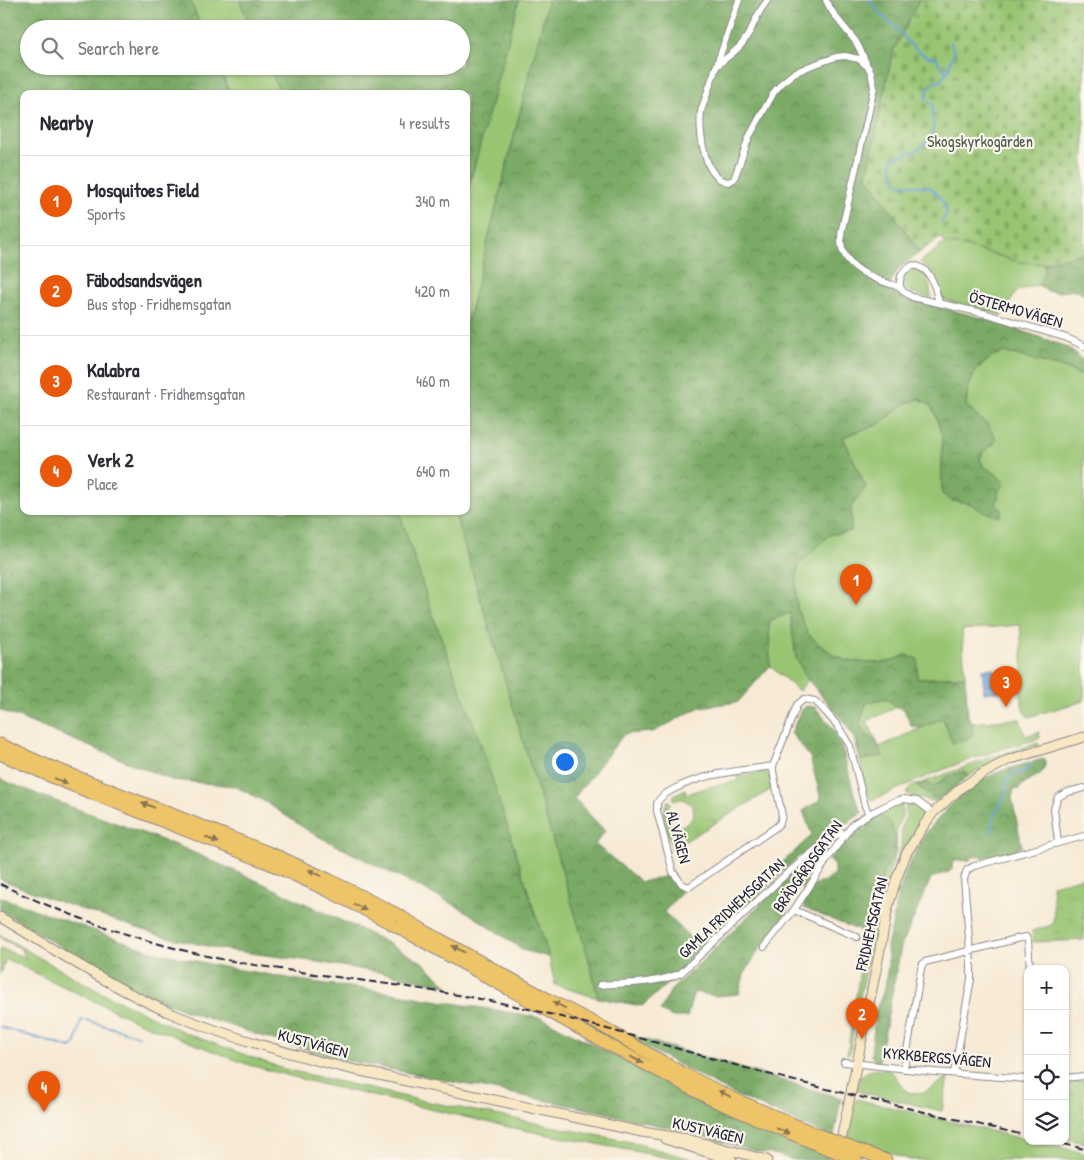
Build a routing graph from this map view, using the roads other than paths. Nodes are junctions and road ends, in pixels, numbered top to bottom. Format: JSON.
{"nodes":[{"id":1,"x":739,"y":0,"type":"edge"},
{"id":2,"x":768,"y":0,"type":"edge"},
{"id":3,"x":826,"y":0,"type":"edge"},
{"id":4,"x":716,"y":67,"type":"junction"},
{"id":5,"x":868,"y":67,"type":"junction"},
{"id":6,"x":900,"y":287,"type":"junction"},
{"id":7,"x":939,"y":303,"type":"junction"},
{"id":8,"x":1084,"y":346,"type":"edge"},
{"id":9,"x":1084,"y":737,"type":"edge"},
{"id":10,"x":0,"y":744,"type":"edge"},
{"id":11,"x":0,"y":754,"type":"edge"},
{"id":12,"x":773,"y":766,"type":"junction"},
{"id":13,"x":1084,"y":788,"type":"edge"},
{"id":14,"x":933,"y":813,"type":"junction"},
{"id":15,"x":868,"y":814,"type":"junction"},
{"id":16,"x":841,"y":832,"type":"dead end"},
{"id":17,"x":1084,"y":836,"type":"edge"},
{"id":18,"x":1058,"y":842,"type":"junction"},
{"id":19,"x":794,"y":910,"type":"junction"},
{"id":20,"x":0,"y":917,"type":"edge"},
{"id":21,"x":857,"y":937,"type":"dead end"},
{"id":22,"x":764,"y":946,"type":"dead end"},
{"id":23,"x":970,"y":951,"type":"junction"},
{"id":24,"x":1030,"y":965,"type":"edge"},
{"id":25,"x":600,"y":985,"type":"dead end"},
{"id":26,"x":844,"y":1062,"type":"dead end"},
{"id":27,"x":857,"y":1064,"type":"junction"},
{"id":28,"x":904,"y":1068,"type":"junction"},
{"id":29,"x":954,"y":1073,"type":"junction"},
{"id":30,"x":1084,"y":1076,"type":"edge"},
{"id":31,"x":1069,"y":1078,"type":"edge"},
{"id":32,"x":1024,"y":1079,"type":"edge"},
{"id":33,"x":642,"y":1132,"type":"junction"},
{"id":34,"x":816,"y":1139,"type":"junction"},
{"id":35,"x":860,"y":1156,"type":"edge"},
{"id":36,"x":732,"y":1160,"type":"edge"},
{"id":37,"x":767,"y":1160,"type":"edge"},
{"id":38,"x":837,"y":1160,"type":"edge"},
{"id":39,"x":886,"y":1160,"type":"edge"}],
"edges":[{"from":1,"to":4,"type":"street"},
{"from":2,"to":4,"type":"street"},
{"from":3,"to":5,"type":"street","name":"ÖSTERMOVÄGEN"},
{"from":4,"to":5,"type":"street"},
{"from":5,"to":6,"type":"street","name":"ÖSTERMOVÄGEN"},
{"from":6,"to":7,"type":"street","name":"ÖSTERMOVÄGEN"},
{"from":6,"to":7,"type":"street"},
{"from":7,"to":8,"type":"street","name":"ÖSTERMOVÄGEN"},
{"from":9,"to":14,"type":"main road","name":"FRIDHEMSGATAN"},
{"from":34,"to":10,"type":"highway","one_way":true},
{"from":11,"to":34,"type":"highway","one_way":true},
{"from":12,"to":12,"type":"street","name":"ALVÄGEN"},
{"from":12,"to":15,"type":"street"},
{"from":13,"to":18,"type":"street"},
{"from":14,"to":15,"type":"street","name":"BRÄDGÅRDSGATAN"},
{"from":14,"to":27,"type":"main road","name":"FRIDHEMSGATAN"},
{"from":15,"to":19,"type":"street","name":"BRÄDGÅRDSGATAN"},
{"from":16,"to":25,"type":"street","name":"GAMLA FRIDHEMSGATAN"},
{"from":17,"to":18,"type":"street"},
{"from":18,"to":23,"type":"street"},
{"from":19,"to":21,"type":"street"},
{"from":19,"to":22,"type":"street","name":"BRÄDGÅRDSGATAN"},
{"from":20,"to":33,"type":"main road","name":"KUSTVÄGEN"},
{"from":23,"to":24,"type":"street"},
{"from":23,"to":28,"type":"street"},
{"from":23,"to":29,"type":"street"},
{"from":26,"to":27,"type":"street","name":"KYRKBERGSVÄGEN"},
{"from":27,"to":28,"type":"street","name":"KYRKBERGSVÄGEN"},
{"from":27,"to":38,"type":"main road","name":"FRIDHEMSGATAN"},
{"from":28,"to":29,"type":"street","name":"KYRKBERGSVÄGEN"},
{"from":29,"to":32,"type":"street","name":"KYRKBERGSVÄGEN"},
{"from":30,"to":31,"type":"street"},
{"from":33,"to":36,"type":"main road","name":"KUSTVÄGEN"},
{"from":33,"to":37,"type":"main road","name":"KUSTVÄGEN"},
{"from":34,"to":35,"type":"highway","bridge":true},
{"from":35,"to":39,"type":"highway"}]}
